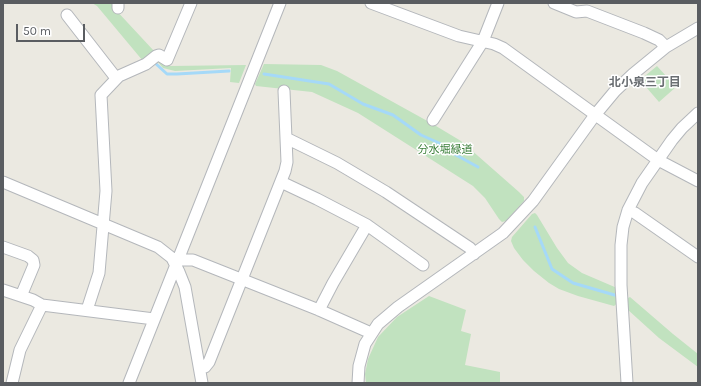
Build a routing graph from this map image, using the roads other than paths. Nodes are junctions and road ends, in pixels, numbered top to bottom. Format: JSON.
{"nodes":[{"id":1,"x":191,"y":3,"type":"edge"},
{"id":2,"x":280,"y":3,"type":"edge"},
{"id":3,"x":371,"y":3,"type":"edge"},
{"id":4,"x":498,"y":3,"type":"edge"},
{"id":5,"x":554,"y":3,"type":"edge"},
{"id":6,"x":67,"y":15,"type":"dead end"},
{"id":7,"x":698,"y":28,"type":"edge"},
{"id":8,"x":483,"y":41,"type":"junction"},
{"id":9,"x":666,"y":47,"type":"junction"},
{"id":10,"x":116,"y":78,"type":"junction"},
{"id":11,"x":284,"y":91,"type":"dead end"},
{"id":12,"x":698,"y":113,"type":"edge"},
{"id":13,"x":595,"y":115,"type":"junction"},
{"id":14,"x":433,"y":120,"type":"dead end"},
{"id":15,"x":286,"y":138,"type":"junction"},
{"id":16,"x":658,"y":160,"type":"junction"},
{"id":17,"x":698,"y":181,"type":"edge"},
{"id":18,"x":3,"y":182,"type":"edge"},
{"id":19,"x":281,"y":182,"type":"junction"},
{"id":20,"x":628,"y":210,"type":"junction"},
{"id":21,"x":103,"y":225,"type":"junction"},
{"id":22,"x":367,"y":225,"type":"junction"},
{"id":23,"x":3,"y":247,"type":"edge"},
{"id":24,"x":474,"y":254,"type":"junction"},
{"id":25,"x":698,"y":257,"type":"edge"},
{"id":26,"x":177,"y":262,"type":"junction"},
{"id":27,"x":423,"y":265,"type":"dead end"},
{"id":28,"x":242,"y":279,"type":"junction"},
{"id":29,"x":3,"y":290,"type":"edge"},
{"id":30,"x":21,"y":296,"type":"junction"},
{"id":31,"x":42,"y":305,"type":"junction"},
{"id":32,"x":87,"y":310,"type":"junction"},
{"id":33,"x":319,"y":310,"type":"junction"},
{"id":34,"x":154,"y":319,"type":"junction"},
{"id":35,"x":371,"y":333,"type":"junction"},
{"id":36,"x":200,"y":369,"type":"junction"},
{"id":37,"x":12,"y":383,"type":"edge"},
{"id":38,"x":129,"y":383,"type":"edge"},
{"id":39,"x":202,"y":383,"type":"edge"},
{"id":40,"x":358,"y":383,"type":"edge"},
{"id":41,"x":627,"y":383,"type":"edge"}],
"edges":[{"from":1,"to":10,"type":"street"},
{"from":2,"to":26,"type":"street"},
{"from":3,"to":8,"type":"street"},
{"from":4,"to":8,"type":"street"},
{"from":5,"to":9,"type":"street"},
{"from":6,"to":10,"type":"street"},
{"from":7,"to":9,"type":"street"},
{"from":8,"to":13,"type":"street"},
{"from":8,"to":14,"type":"street"},
{"from":9,"to":13,"type":"street"},
{"from":10,"to":21,"type":"street"},
{"from":11,"to":15,"type":"street"},
{"from":12,"to":16,"type":"street"},
{"from":13,"to":16,"type":"street"},
{"from":13,"to":24,"type":"street"},
{"from":15,"to":19,"type":"street"},
{"from":15,"to":24,"type":"street"},
{"from":16,"to":17,"type":"street"},
{"from":16,"to":20,"type":"street"},
{"from":18,"to":21,"type":"street"},
{"from":19,"to":22,"type":"street"},
{"from":19,"to":28,"type":"street"},
{"from":20,"to":25,"type":"street"},
{"from":20,"to":41,"type":"street"},
{"from":21,"to":26,"type":"street"},
{"from":21,"to":32,"type":"street"},
{"from":22,"to":27,"type":"street"},
{"from":22,"to":33,"type":"street"},
{"from":23,"to":30,"type":"street"},
{"from":24,"to":35,"type":"street"},
{"from":26,"to":28,"type":"street"},
{"from":26,"to":34,"type":"street"},
{"from":26,"to":36,"type":"street"},
{"from":28,"to":33,"type":"street"},
{"from":28,"to":36,"type":"street"},
{"from":29,"to":30,"type":"street"},
{"from":30,"to":31,"type":"street"},
{"from":31,"to":32,"type":"street"},
{"from":31,"to":37,"type":"street"},
{"from":32,"to":34,"type":"street"},
{"from":33,"to":35,"type":"street"},
{"from":34,"to":38,"type":"street"},
{"from":35,"to":40,"type":"street"},
{"from":36,"to":39,"type":"street"}]}
